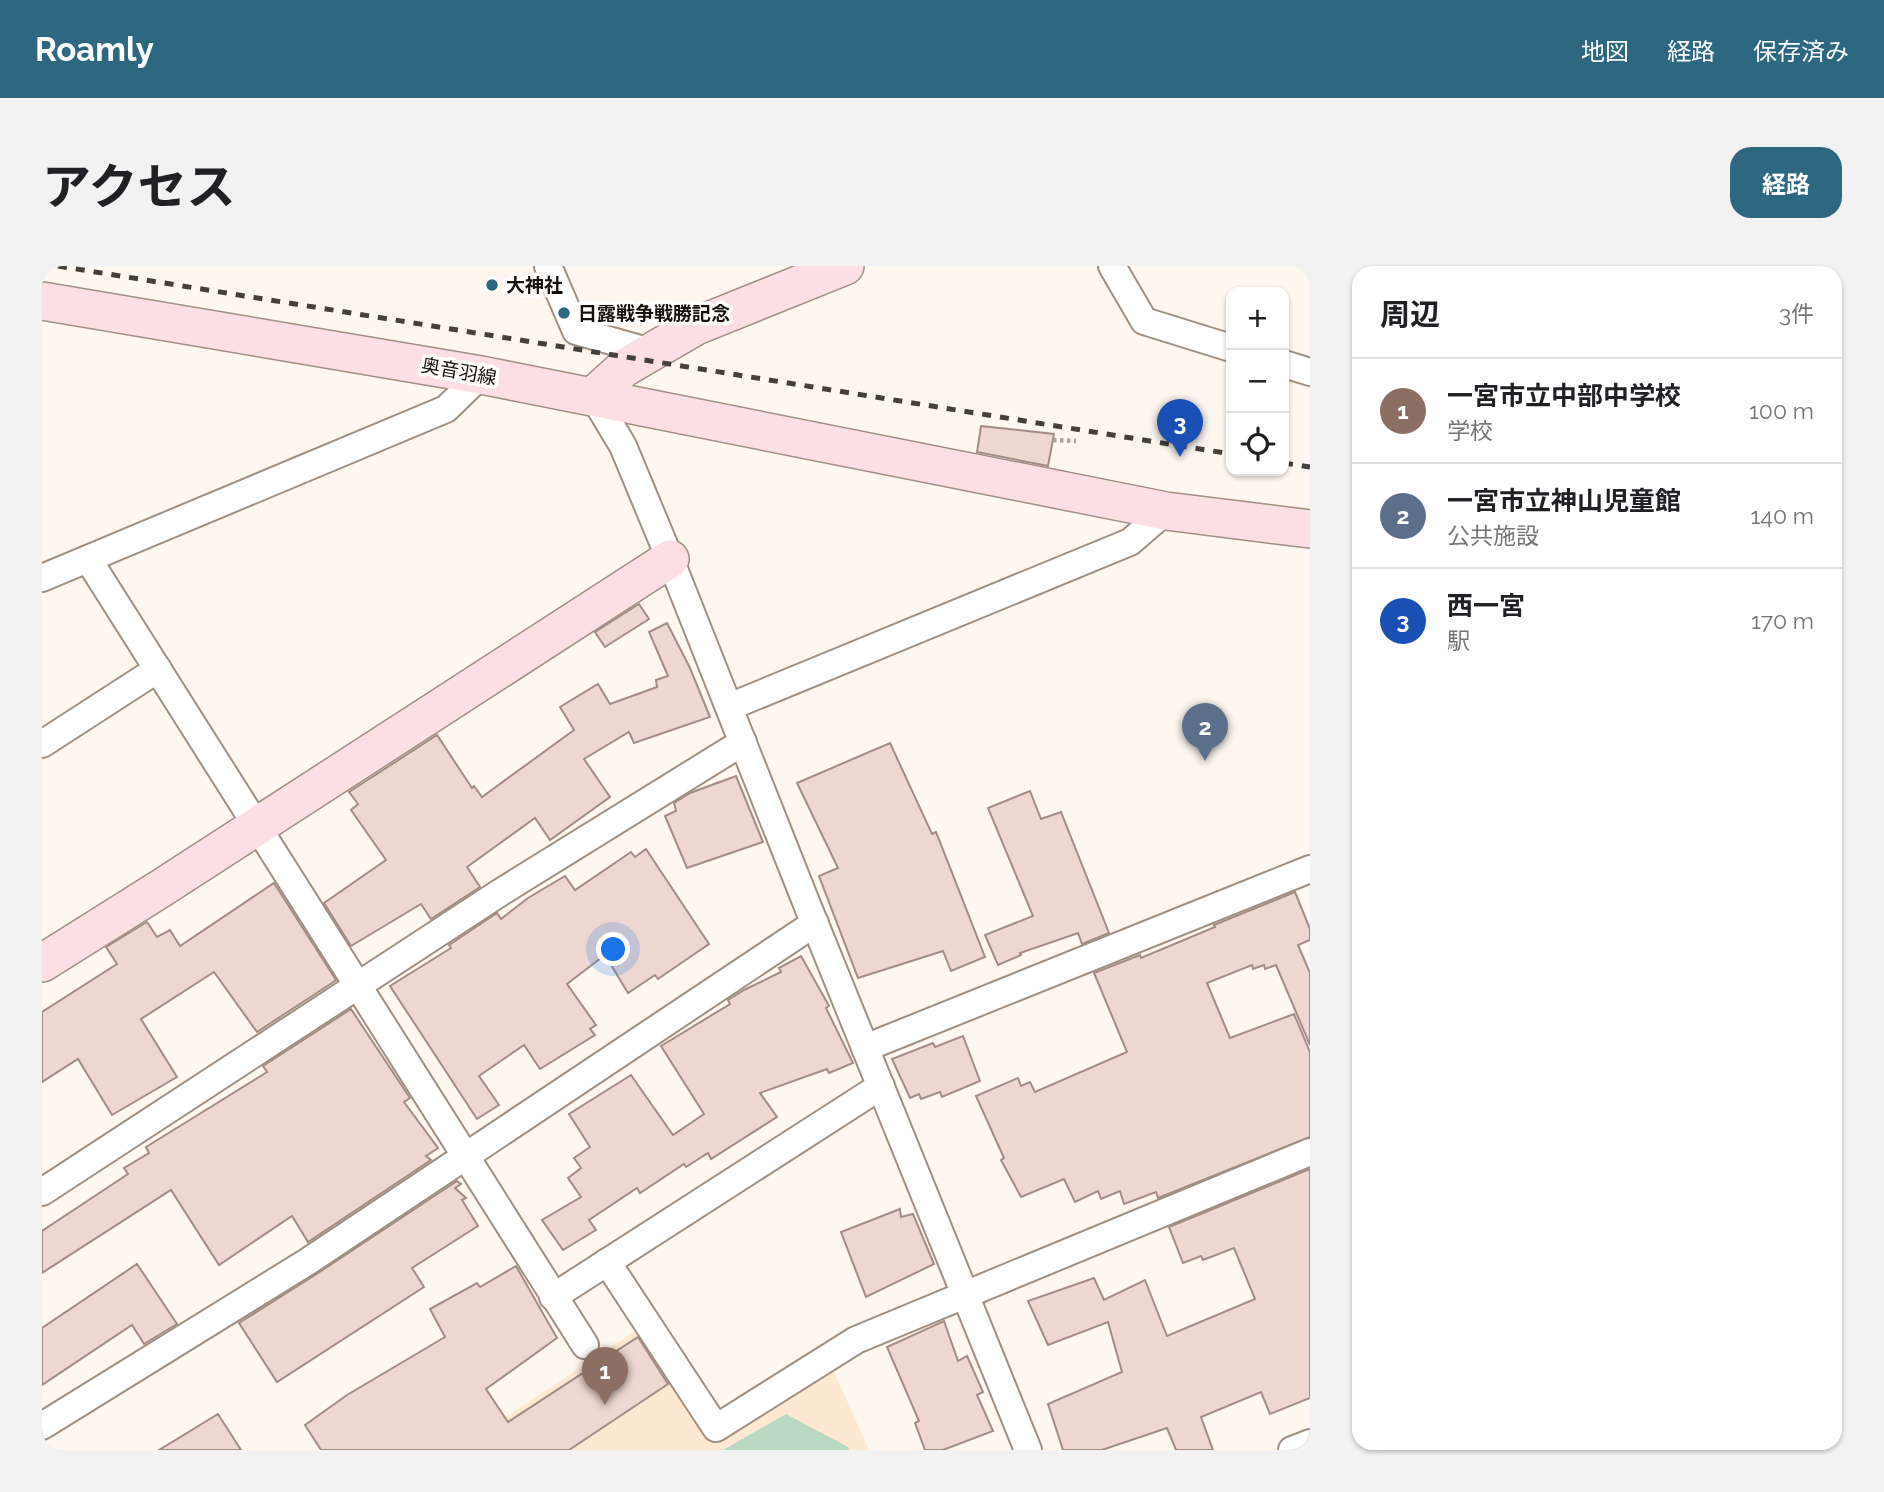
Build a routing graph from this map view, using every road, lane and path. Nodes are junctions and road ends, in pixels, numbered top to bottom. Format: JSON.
{"nodes":[{"id":1,"x":548,"y":266,"type":"edge"},
{"id":2,"x":845,"y":266,"type":"edge"},
{"id":3,"x":1112,"y":266,"type":"edge"},
{"id":4,"x":42,"y":301,"type":"edge"},
{"id":5,"x":1226,"y":346,"type":"edge"},
{"id":6,"x":650,"y":352,"type":"junction"},
{"id":7,"x":1289,"y":366,"type":"edge"},
{"id":8,"x":1310,"y":372,"type":"edge"},
{"id":9,"x":481,"y":375,"type":"junction"},
{"id":10,"x":593,"y":396,"type":"junction"},
{"id":11,"x":1053,"y":440,"type":"dead end"},
{"id":12,"x":1076,"y":441,"type":"dead end"},
{"id":13,"x":1166,"y":511,"type":"junction"},
{"id":14,"x":1310,"y":529,"type":"edge"},
{"id":15,"x":88,"y":559,"type":"junction"},
{"id":16,"x":670,"y":559,"type":"junction"},
{"id":17,"x":42,"y":578,"type":"edge"},
{"id":18,"x":158,"y":669,"type":"junction"},
{"id":19,"x":729,"y":707,"type":"junction"},
{"id":20,"x":743,"y":742,"type":"junction"},
{"id":21,"x":42,"y":744,"type":"edge"},
{"id":22,"x":257,"y":826,"type":"junction"},
{"id":23,"x":1310,"y":869,"type":"edge"},
{"id":24,"x":815,"y":923,"type":"junction"},
{"id":25,"x":42,"y":962,"type":"edge"},
{"id":26,"x":357,"y":985,"type":"junction"},
{"id":27,"x":865,"y":1048,"type":"junction"},
{"id":28,"x":881,"y":1086,"type":"junction"},
{"id":29,"x":1310,"y":1152,"type":"edge"},
{"id":30,"x":464,"y":1156,"type":"junction"},
{"id":31,"x":42,"y":1192,"type":"edge"},
{"id":32,"x":607,"y":1262,"type":"junction"},
{"id":33,"x":965,"y":1295,"type":"junction"},
{"id":34,"x":553,"y":1297,"type":"junction"},
{"id":35,"x":585,"y":1345,"type":"dead end"},
{"id":36,"x":42,"y":1426,"type":"edge"},
{"id":37,"x":1310,"y":1443,"type":"edge"},
{"id":38,"x":1028,"y":1450,"type":"edge"},
{"id":39,"x":1292,"y":1450,"type":"edge"}],
"edges":[{"from":1,"to":6,"type":"street"},
{"from":2,"to":6,"type":"street"},
{"from":3,"to":5,"type":"street"},
{"from":4,"to":9,"type":"street","name":"奥音羽線"},
{"from":6,"to":10,"type":"street"},
{"from":7,"to":8,"type":"street"},
{"from":9,"to":10,"type":"street","name":"奥音羽線"},
{"from":9,"to":15,"type":"street"},
{"from":10,"to":13,"type":"street","name":"奥音羽線"},
{"from":10,"to":16,"type":"street"},
{"from":11,"to":12,"type":"path"},
{"from":13,"to":14,"type":"street","name":"奥音羽線"},
{"from":13,"to":19,"type":"street"},
{"from":15,"to":17,"type":"street"},
{"from":15,"to":18,"type":"street"},
{"from":16,"to":19,"type":"street"},
{"from":16,"to":22,"type":"street"},
{"from":18,"to":21,"type":"street"},
{"from":18,"to":22,"type":"street"},
{"from":19,"to":20,"type":"street"},
{"from":20,"to":24,"type":"street"},
{"from":20,"to":26,"type":"street"},
{"from":22,"to":25,"type":"street"},
{"from":22,"to":26,"type":"street"},
{"from":23,"to":27,"type":"street"},
{"from":24,"to":27,"type":"street"},
{"from":24,"to":30,"type":"street"},
{"from":26,"to":30,"type":"street"},
{"from":26,"to":31,"type":"street"},
{"from":27,"to":28,"type":"street"},
{"from":28,"to":32,"type":"street"},
{"from":28,"to":33,"type":"street"},
{"from":29,"to":33,"type":"street"},
{"from":30,"to":34,"type":"street"},
{"from":30,"to":36,"type":"street"},
{"from":32,"to":33,"type":"street"},
{"from":32,"to":34,"type":"street"},
{"from":33,"to":38,"type":"street"},
{"from":34,"to":35,"type":"street"},
{"from":37,"to":39,"type":"street"}]}
